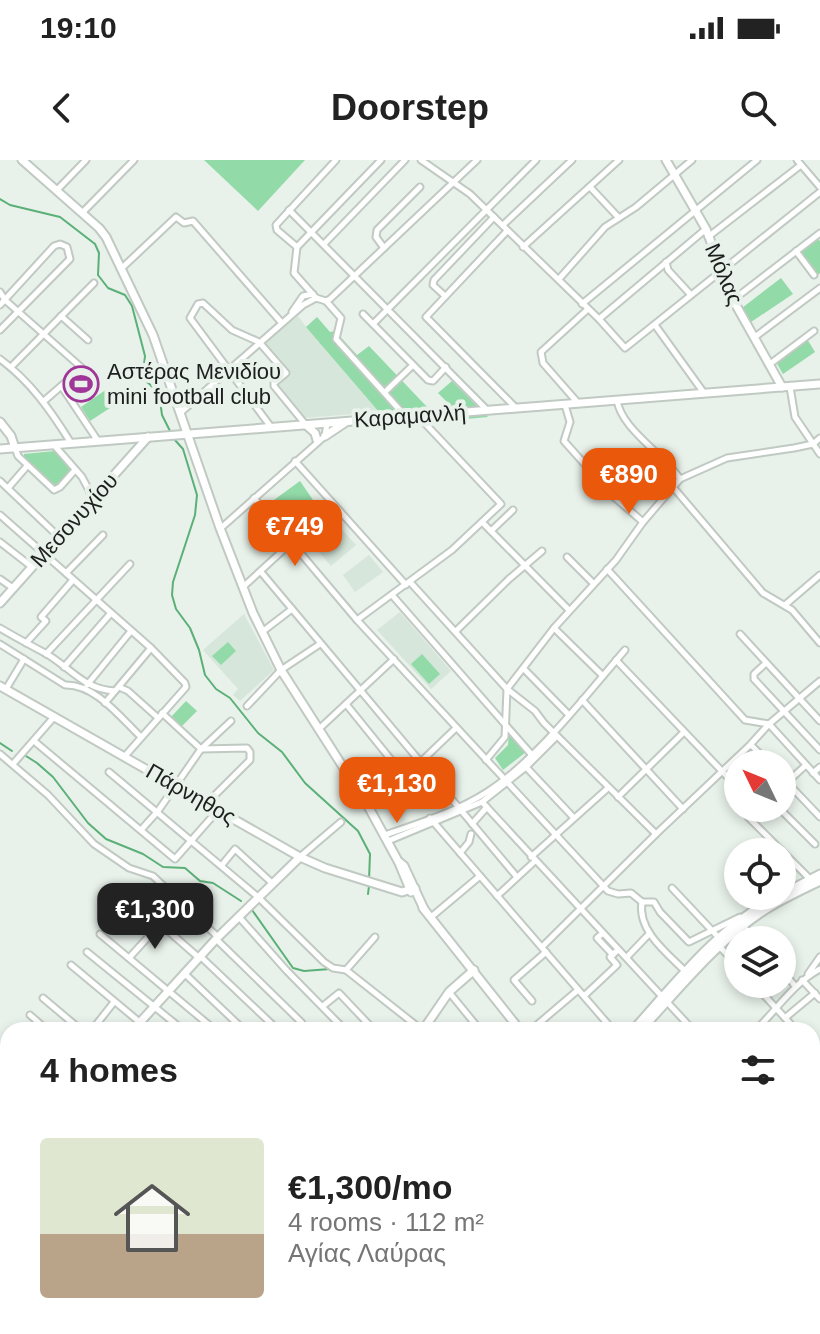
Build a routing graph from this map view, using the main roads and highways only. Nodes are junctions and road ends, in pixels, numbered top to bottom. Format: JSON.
{"nodes":[{"id":1,"x":22,"y":160,"type":"edge"},
{"id":2,"x":666,"y":160,"type":"edge"},
{"id":3,"x":820,"y":384,"type":"edge"},
{"id":4,"x":786,"y":387,"type":"junction"},
{"id":5,"x":348,"y":421,"type":"junction"},
{"id":6,"x":0,"y":422,"type":"edge"},
{"id":7,"x":306,"y":425,"type":"junction"},
{"id":8,"x":188,"y":433,"type":"junction"},
{"id":9,"x":148,"y":437,"type":"junction"},
{"id":10,"x":15,"y":448,"type":"junction"},
{"id":11,"x":0,"y":449,"type":"edge"},
{"id":12,"x":0,"y":603,"type":"edge"},
{"id":13,"x":3,"y":688,"type":"edge"},
{"id":14,"x":300,"y":857,"type":"junction"},
{"id":15,"x":820,"y":874,"type":"edge"},
{"id":16,"x":408,"y":879,"type":"junction"},
{"id":17,"x":816,"y":883,"type":"edge"},
{"id":18,"x":388,"y":886,"type":"junction"},
{"id":19,"x":413,"y":889,"type":"junction"},
{"id":20,"x":796,"y":890,"type":"edge"},
{"id":21,"x":762,"y":910,"type":"edge"},
{"id":22,"x":746,"y":924,"type":"junction"},
{"id":23,"x":474,"y":970,"type":"junction"},
{"id":24,"x":665,"y":999,"type":"junction"},
{"id":25,"x":140,"y":1022,"type":"edge"},
{"id":26,"x":428,"y":1022,"type":"edge"},
{"id":27,"x":514,"y":1022,"type":"edge"},
{"id":28,"x":641,"y":1022,"type":"edge"},
{"id":29,"x":650,"y":1022,"type":"edge"}],
"edges":[{"from":1,"to":8,"type":"main road"},
{"from":2,"to":4,"type":"main road","name":"Μόλας"},
{"from":3,"to":4,"type":"main road","name":"Καραμανλή"},
{"from":4,"to":5,"type":"main road","name":"Καραμανλή"},
{"from":5,"to":7,"type":"main road","name":"Καραμανλή"},
{"from":5,"to":7,"type":"main road"},
{"from":6,"to":10,"type":"main road"},
{"from":7,"to":8,"type":"main road","name":"Καραμανλή"},
{"from":8,"to":9,"type":"main road","name":"Καραμανλή"},
{"from":8,"to":16,"type":"main road"},
{"from":9,"to":10,"type":"main road","name":"Καραμανλή"},
{"from":9,"to":12,"type":"main road","name":"Μεσονυχίου"},
{"from":10,"to":11,"type":"main road","name":"Καραμανλή"},
{"from":13,"to":14,"type":"main road","name":"Πάρνηθος"},
{"from":14,"to":18,"type":"main road","name":"Πάρνηθος"},
{"from":14,"to":25,"type":"main road"},
{"from":15,"to":17,"type":"main road"},
{"from":16,"to":18,"type":"main road"},
{"from":16,"to":19,"type":"main road"},
{"from":17,"to":20,"type":"main road"},
{"from":17,"to":22,"type":"main road"},
{"from":18,"to":19,"type":"main road","name":"Πάρνηθος"},
{"from":19,"to":23,"type":"main road"},
{"from":21,"to":22,"type":"main road"},
{"from":22,"to":24,"type":"main road"},
{"from":23,"to":26,"type":"main road"},
{"from":23,"to":27,"type":"main road"},
{"from":24,"to":28,"type":"main road"},
{"from":24,"to":29,"type":"main road"}]}
